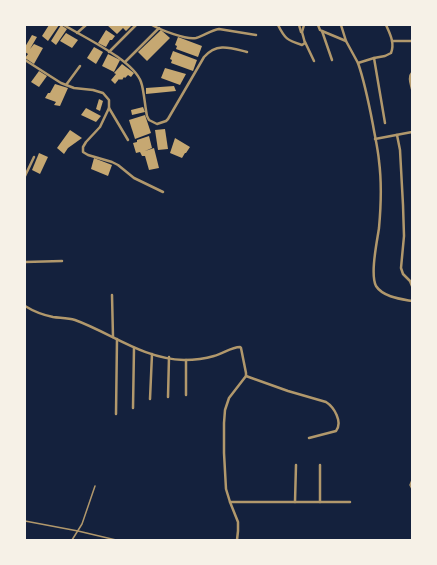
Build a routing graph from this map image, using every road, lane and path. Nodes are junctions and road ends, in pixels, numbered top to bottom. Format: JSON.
{"nodes":[{"id":1,"x":64,"y":25,"type":"edge"},
{"id":2,"x":86,"y":25,"type":"edge"},
{"id":3,"x":136,"y":25,"type":"edge"},
{"id":4,"x":152,"y":25,"type":"edge"},
{"id":5,"x":213,"y":25,"type":"edge"},
{"id":6,"x":278,"y":25,"type":"edge"},
{"id":7,"x":298,"y":25,"type":"edge"},
{"id":8,"x":304,"y":25,"type":"edge"},
{"id":9,"x":318,"y":25,"type":"edge"},
{"id":10,"x":341,"y":25,"type":"edge"},
{"id":11,"x":386,"y":25,"type":"edge"},
{"id":12,"x":159,"y":28,"type":"junction"},
{"id":13,"x":214,"y":30,"type":"junction"},
{"id":14,"x":322,"y":31,"type":"junction"},
{"id":15,"x":302,"y":32,"type":"junction"},
{"id":16,"x":77,"y":33,"type":"junction"},
{"id":17,"x":256,"y":35,"type":"dead end"},
{"id":18,"x":346,"y":41,"type":"junction"},
{"id":19,"x":392,"y":41,"type":"junction"},
{"id":20,"x":412,"y":41,"type":"edge"},
{"id":21,"x":305,"y":42,"type":"junction"},
{"id":22,"x":109,"y":52,"type":"junction"},
{"id":23,"x":247,"y":52,"type":"dead end"},
{"id":24,"x":374,"y":58,"type":"junction"},
{"id":25,"x":25,"y":60,"type":"edge"},
{"id":26,"x":332,"y":60,"type":"dead end"},
{"id":27,"x":314,"y":61,"type":"dead end"},
{"id":28,"x":125,"y":62,"type":"junction"},
{"id":29,"x":358,"y":63,"type":"junction"},
{"id":30,"x":80,"y":66,"type":"dead end"},
{"id":31,"x":412,"y":73,"type":"edge"},
{"id":32,"x":66,"y":85,"type":"junction"},
{"id":33,"x":412,"y":89,"type":"edge"},
{"id":34,"x":109,"y":108,"type":"junction"},
{"id":35,"x":385,"y":123,"type":"dead end"},
{"id":36,"x":412,"y":132,"type":"edge"},
{"id":37,"x":397,"y":135,"type":"junction"},
{"id":38,"x":375,"y":139,"type":"junction"},
{"id":39,"x":128,"y":140,"type":"dead end"},
{"id":40,"x":34,"y":157,"type":"dead end"},
{"id":41,"x":25,"y":176,"type":"edge"},
{"id":42,"x":163,"y":192,"type":"dead end"},
{"id":43,"x":62,"y":261,"type":"dead end"},
{"id":44,"x":25,"y":262,"type":"edge"},
{"id":45,"x":412,"y":286,"type":"edge"},
{"id":46,"x":112,"y":295,"type":"dead end"},
{"id":47,"x":412,"y":301,"type":"edge"},
{"id":48,"x":25,"y":306,"type":"edge"},
{"id":49,"x":113,"y":337,"type":"junction"},
{"id":50,"x":117,"y":339,"type":"junction"},
{"id":51,"x":134,"y":348,"type":"junction"},
{"id":52,"x":152,"y":354,"type":"junction"},
{"id":53,"x":169,"y":358,"type":"junction"},
{"id":54,"x":186,"y":360,"type":"junction"},
{"id":55,"x":246,"y":376,"type":"junction"},
{"id":56,"x":186,"y":395,"type":"dead end"},
{"id":57,"x":168,"y":397,"type":"dead end"},
{"id":58,"x":150,"y":399,"type":"dead end"},
{"id":59,"x":133,"y":408,"type":"dead end"},
{"id":60,"x":116,"y":414,"type":"dead end"},
{"id":61,"x":309,"y":438,"type":"dead end"},
{"id":62,"x":296,"y":465,"type":"dead end"},
{"id":63,"x":320,"y":465,"type":"dead end"},
{"id":64,"x":412,"y":480,"type":"edge"},
{"id":65,"x":95,"y":486,"type":"dead end"},
{"id":66,"x":412,"y":489,"type":"edge"},
{"id":67,"x":230,"y":502,"type":"junction"},
{"id":68,"x":295,"y":502,"type":"junction"},
{"id":69,"x":320,"y":502,"type":"junction"},
{"id":70,"x":350,"y":502,"type":"dead end"},
{"id":71,"x":25,"y":521,"type":"edge"},
{"id":72,"x":78,"y":531,"type":"junction"},
{"id":73,"x":72,"y":540,"type":"edge"},
{"id":74,"x":116,"y":540,"type":"edge"},
{"id":75,"x":237,"y":540,"type":"edge"}],
"edges":[{"from":1,"to":16,"type":"street"},
{"from":2,"to":16,"type":"street"},
{"from":3,"to":22,"type":"street"},
{"from":4,"to":12,"type":"street"},
{"from":5,"to":13,"type":"street"},
{"from":6,"to":21,"type":"street"},
{"from":7,"to":15,"type":"street"},
{"from":8,"to":15,"type":"street"},
{"from":9,"to":14,"type":"street"},
{"from":10,"to":18,"type":"street"},
{"from":11,"to":19,"type":"street"},
{"from":12,"to":13,"type":"street"},
{"from":12,"to":28,"type":"street"},
{"from":13,"to":17,"type":"street"},
{"from":14,"to":18,"type":"street"},
{"from":14,"to":26,"type":"street"},
{"from":15,"to":21,"type":"street"},
{"from":16,"to":22,"type":"street"},
{"from":18,"to":29,"type":"street"},
{"from":19,"to":20,"type":"street"},
{"from":19,"to":24,"type":"street"},
{"from":21,"to":27,"type":"street"},
{"from":22,"to":28,"type":"street"},
{"from":23,"to":28,"type":"street"},
{"from":24,"to":29,"type":"street"},
{"from":24,"to":35,"type":"street"},
{"from":25,"to":32,"type":"street"},
{"from":29,"to":38,"type":"street"},
{"from":30,"to":32,"type":"street"},
{"from":31,"to":33,"type":"street"},
{"from":32,"to":34,"type":"street"},
{"from":34,"to":39,"type":"street"},
{"from":34,"to":42,"type":"street"},
{"from":36,"to":37,"type":"street"},
{"from":37,"to":38,"type":"street"},
{"from":37,"to":45,"type":"street"},
{"from":38,"to":47,"type":"street"},
{"from":40,"to":41,"type":"street"},
{"from":43,"to":44,"type":"street"},
{"from":46,"to":49,"type":"street"},
{"from":48,"to":49,"type":"street"},
{"from":49,"to":50,"type":"street"},
{"from":50,"to":51,"type":"street"},
{"from":50,"to":60,"type":"street"},
{"from":51,"to":52,"type":"street"},
{"from":51,"to":59,"type":"street"},
{"from":52,"to":53,"type":"street"},
{"from":52,"to":58,"type":"street"},
{"from":53,"to":54,"type":"street"},
{"from":53,"to":57,"type":"street"},
{"from":54,"to":55,"type":"street"},
{"from":54,"to":56,"type":"street"},
{"from":55,"to":61,"type":"street"},
{"from":55,"to":67,"type":"street"},
{"from":62,"to":68,"type":"street"},
{"from":63,"to":69,"type":"street"},
{"from":64,"to":66,"type":"lane"},
{"from":65,"to":72,"type":"lane"},
{"from":67,"to":68,"type":"street"},
{"from":67,"to":75,"type":"street"},
{"from":68,"to":69,"type":"street"},
{"from":69,"to":70,"type":"street"},
{"from":71,"to":72,"type":"lane"},
{"from":72,"to":73,"type":"lane"},
{"from":72,"to":74,"type":"lane"}]}
